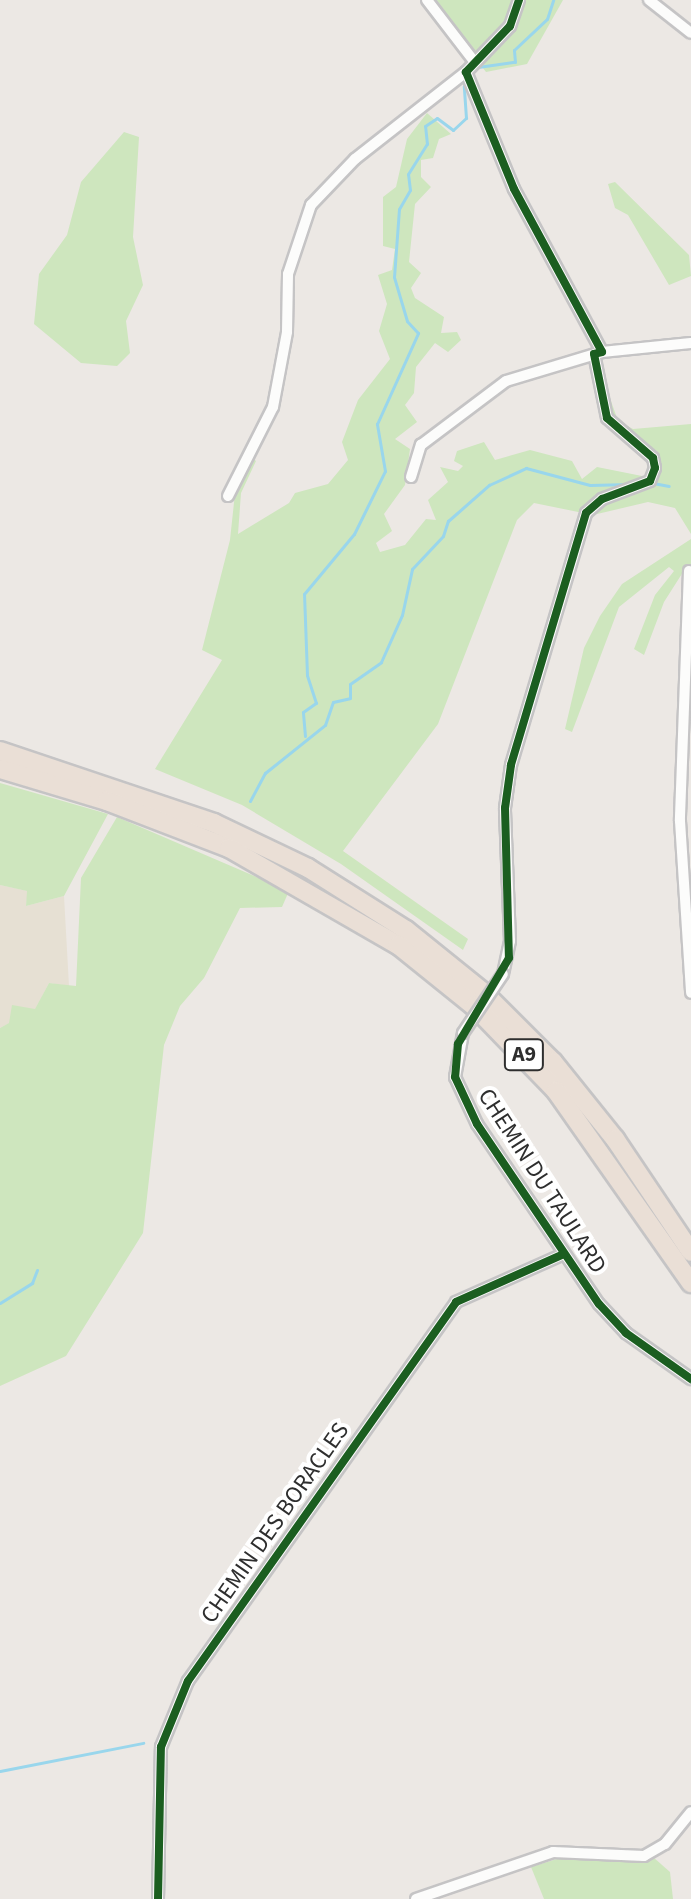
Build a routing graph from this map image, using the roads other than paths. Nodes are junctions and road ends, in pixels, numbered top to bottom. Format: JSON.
{"nodes":[{"id":1,"x":427,"y":0,"type":"edge"},
{"id":2,"x":519,"y":0,"type":"edge"},
{"id":3,"x":649,"y":0,"type":"edge"},
{"id":4,"x":691,"y":33,"type":"edge"},
{"id":5,"x":473,"y":60,"type":"junction"},
{"id":6,"x":466,"y":72,"type":"junction"},
{"id":7,"x":691,"y":343,"type":"edge"},
{"id":8,"x":598,"y":353,"type":"junction"},
{"id":9,"x":411,"y":477,"type":"dead end"},
{"id":10,"x":228,"y":496,"type":"dead end"},
{"id":11,"x":689,"y":571,"type":"edge"},
{"id":12,"x":0,"y":751,"type":"edge"},
{"id":13,"x":0,"y":769,"type":"edge"},
{"id":14,"x":113,"y":794,"type":"junction"},
{"id":15,"x":304,"y":876,"type":"junction"},
{"id":16,"x":691,"y":993,"type":"edge"},
{"id":17,"x":691,"y":1252,"type":"edge"},
{"id":18,"x":564,"y":1254,"type":"junction"},
{"id":19,"x":691,"y":1283,"type":"edge"},
{"id":20,"x":691,"y":1379,"type":"edge"},
{"id":21,"x":691,"y":1812,"type":"edge"},
{"id":22,"x":158,"y":1899,"type":"edge"},
{"id":23,"x":416,"y":1899,"type":"edge"}],
"edges":[{"from":1,"to":5,"type":"street"},
{"from":2,"to":5,"type":"street"},
{"from":3,"to":4,"type":"street"},
{"from":5,"to":6,"type":"street"},
{"from":6,"to":8,"type":"street"},
{"from":6,"to":10,"type":"street"},
{"from":7,"to":8,"type":"street"},
{"from":8,"to":9,"type":"street"},
{"from":8,"to":18,"type":"street","name":"CHEMIN DU TAULARD","bridge":true},
{"from":11,"to":16,"type":"street"},
{"from":12,"to":14,"type":"highway","number":"A9"},
{"from":13,"to":14,"type":"highway","number":"A9"},
{"from":14,"to":15,"type":"highway","number":"A9"},
{"from":15,"to":17,"type":"highway","number":"A9"},
{"from":15,"to":19,"type":"highway","number":"A9"},
{"from":18,"to":20,"type":"street","name":"CHEMIN DU TAULARD"},
{"from":18,"to":22,"type":"street","name":"CHEMIN DES BORACLES"},
{"from":21,"to":23,"type":"street"}]}
